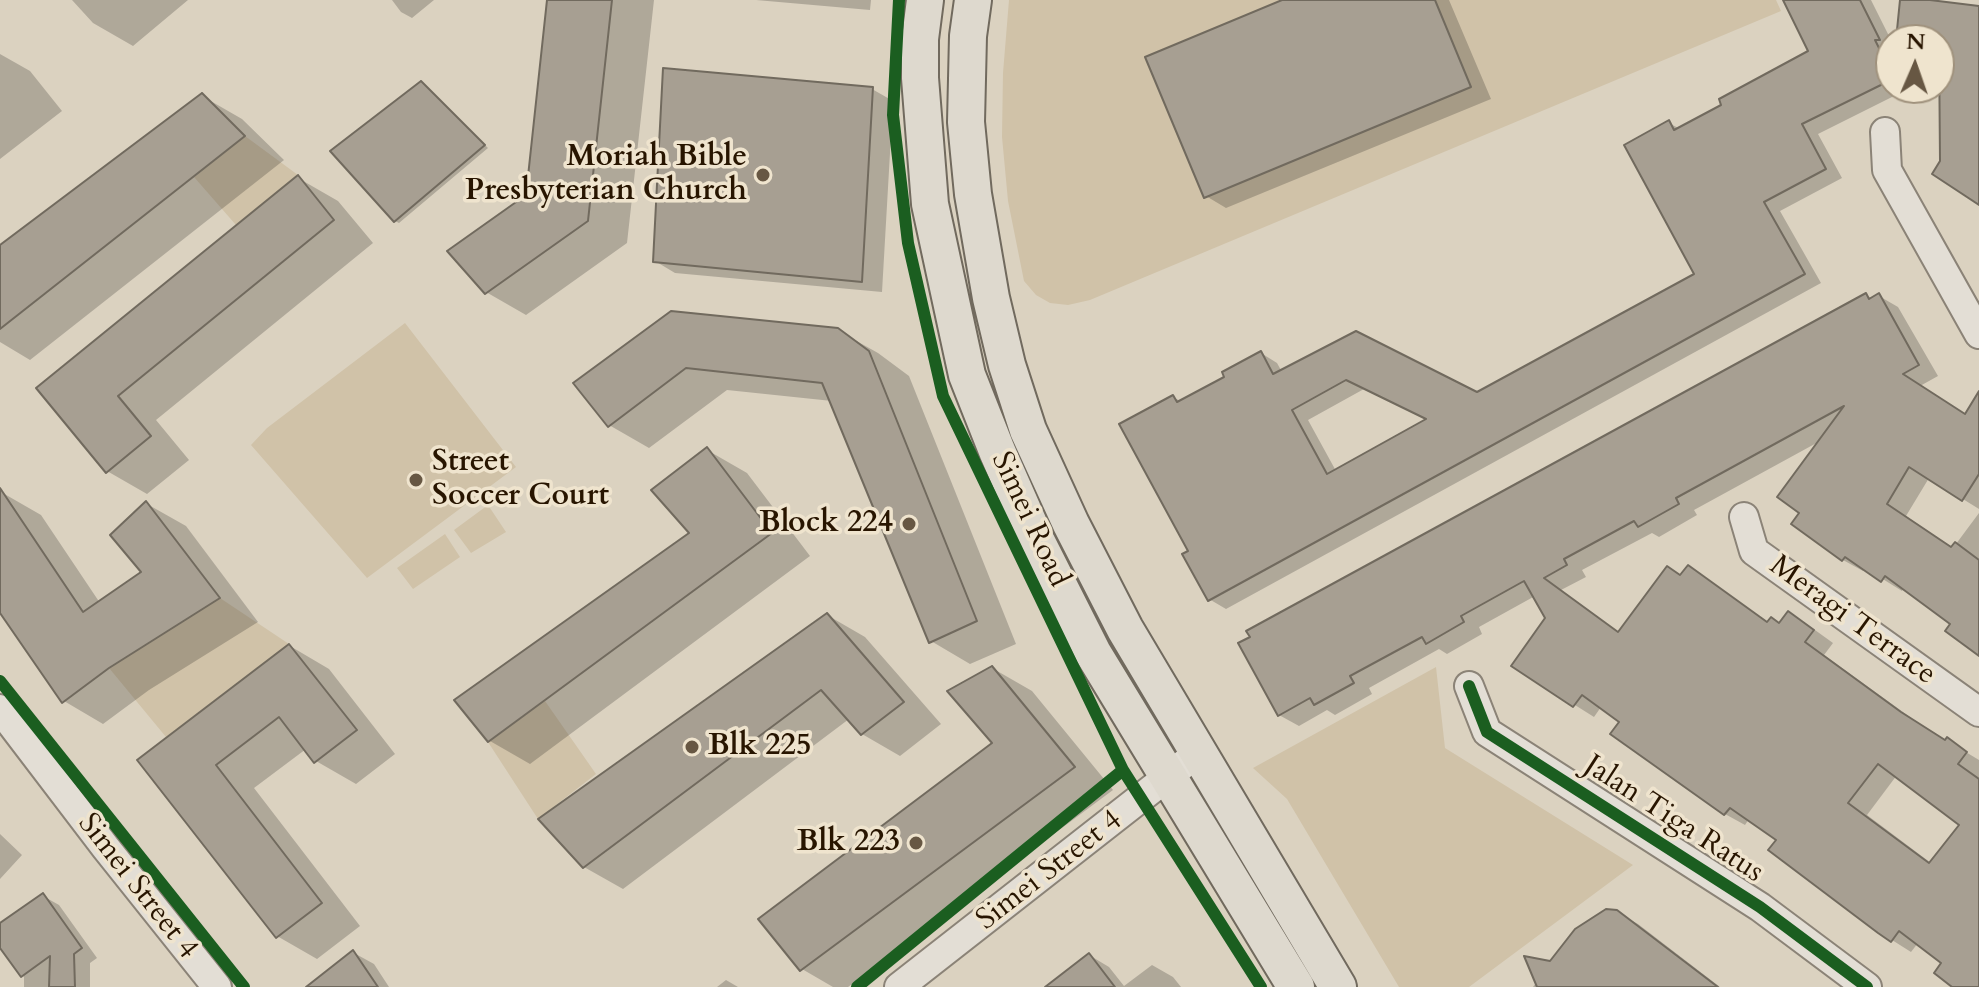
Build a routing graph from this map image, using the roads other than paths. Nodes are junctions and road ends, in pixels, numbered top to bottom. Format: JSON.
{"nodes":[{"id":1,"x":925,"y":0,"type":"edge"},
{"id":2,"x":973,"y":0,"type":"edge"},
{"id":3,"x":968,"y":36,"type":"junction"},
{"id":4,"x":920,"y":39,"type":"junction"},
{"id":5,"x":1885,"y":132,"type":"dead end"},
{"id":6,"x":1979,"y":334,"type":"edge"},
{"id":7,"x":1744,"y":517,"type":"dead end"},
{"id":8,"x":1469,"y":686,"type":"dead end"},
{"id":9,"x":0,"y":709,"type":"edge"},
{"id":10,"x":1979,"y":712,"type":"edge"},
{"id":11,"x":1198,"y":753,"type":"junction"},
{"id":12,"x":1169,"y":778,"type":"junction"},
{"id":13,"x":217,"y":987,"type":"edge"},
{"id":14,"x":899,"y":987,"type":"edge"},
{"id":15,"x":1296,"y":987,"type":"edge"},
{"id":16,"x":1338,"y":987,"type":"edge"},
{"id":17,"x":1867,"y":987,"type":"edge"}],
"edges":[{"from":1,"to":4,"type":"main road","name":"Simei Road"},
{"from":2,"to":3,"type":"main road","name":"Simei Road"},
{"from":3,"to":4,"type":"main road"},
{"from":3,"to":11,"type":"main road","name":"Simei Road"},
{"from":4,"to":12,"type":"main road","name":"Simei Road"},
{"from":5,"to":6,"type":"street"},
{"from":7,"to":10,"type":"street","name":"Meragi Terrace"},
{"from":8,"to":17,"type":"street","name":"Jalan Tiga Ratus"},
{"from":9,"to":13,"type":"street","name":"Simei Street 4"},
{"from":11,"to":12,"type":"street","name":"Simei Street 4"},
{"from":11,"to":16,"type":"main road","name":"Simei Road"},
{"from":12,"to":14,"type":"street","name":"Simei Street 4"},
{"from":12,"to":15,"type":"main road","name":"Simei Road"}]}
